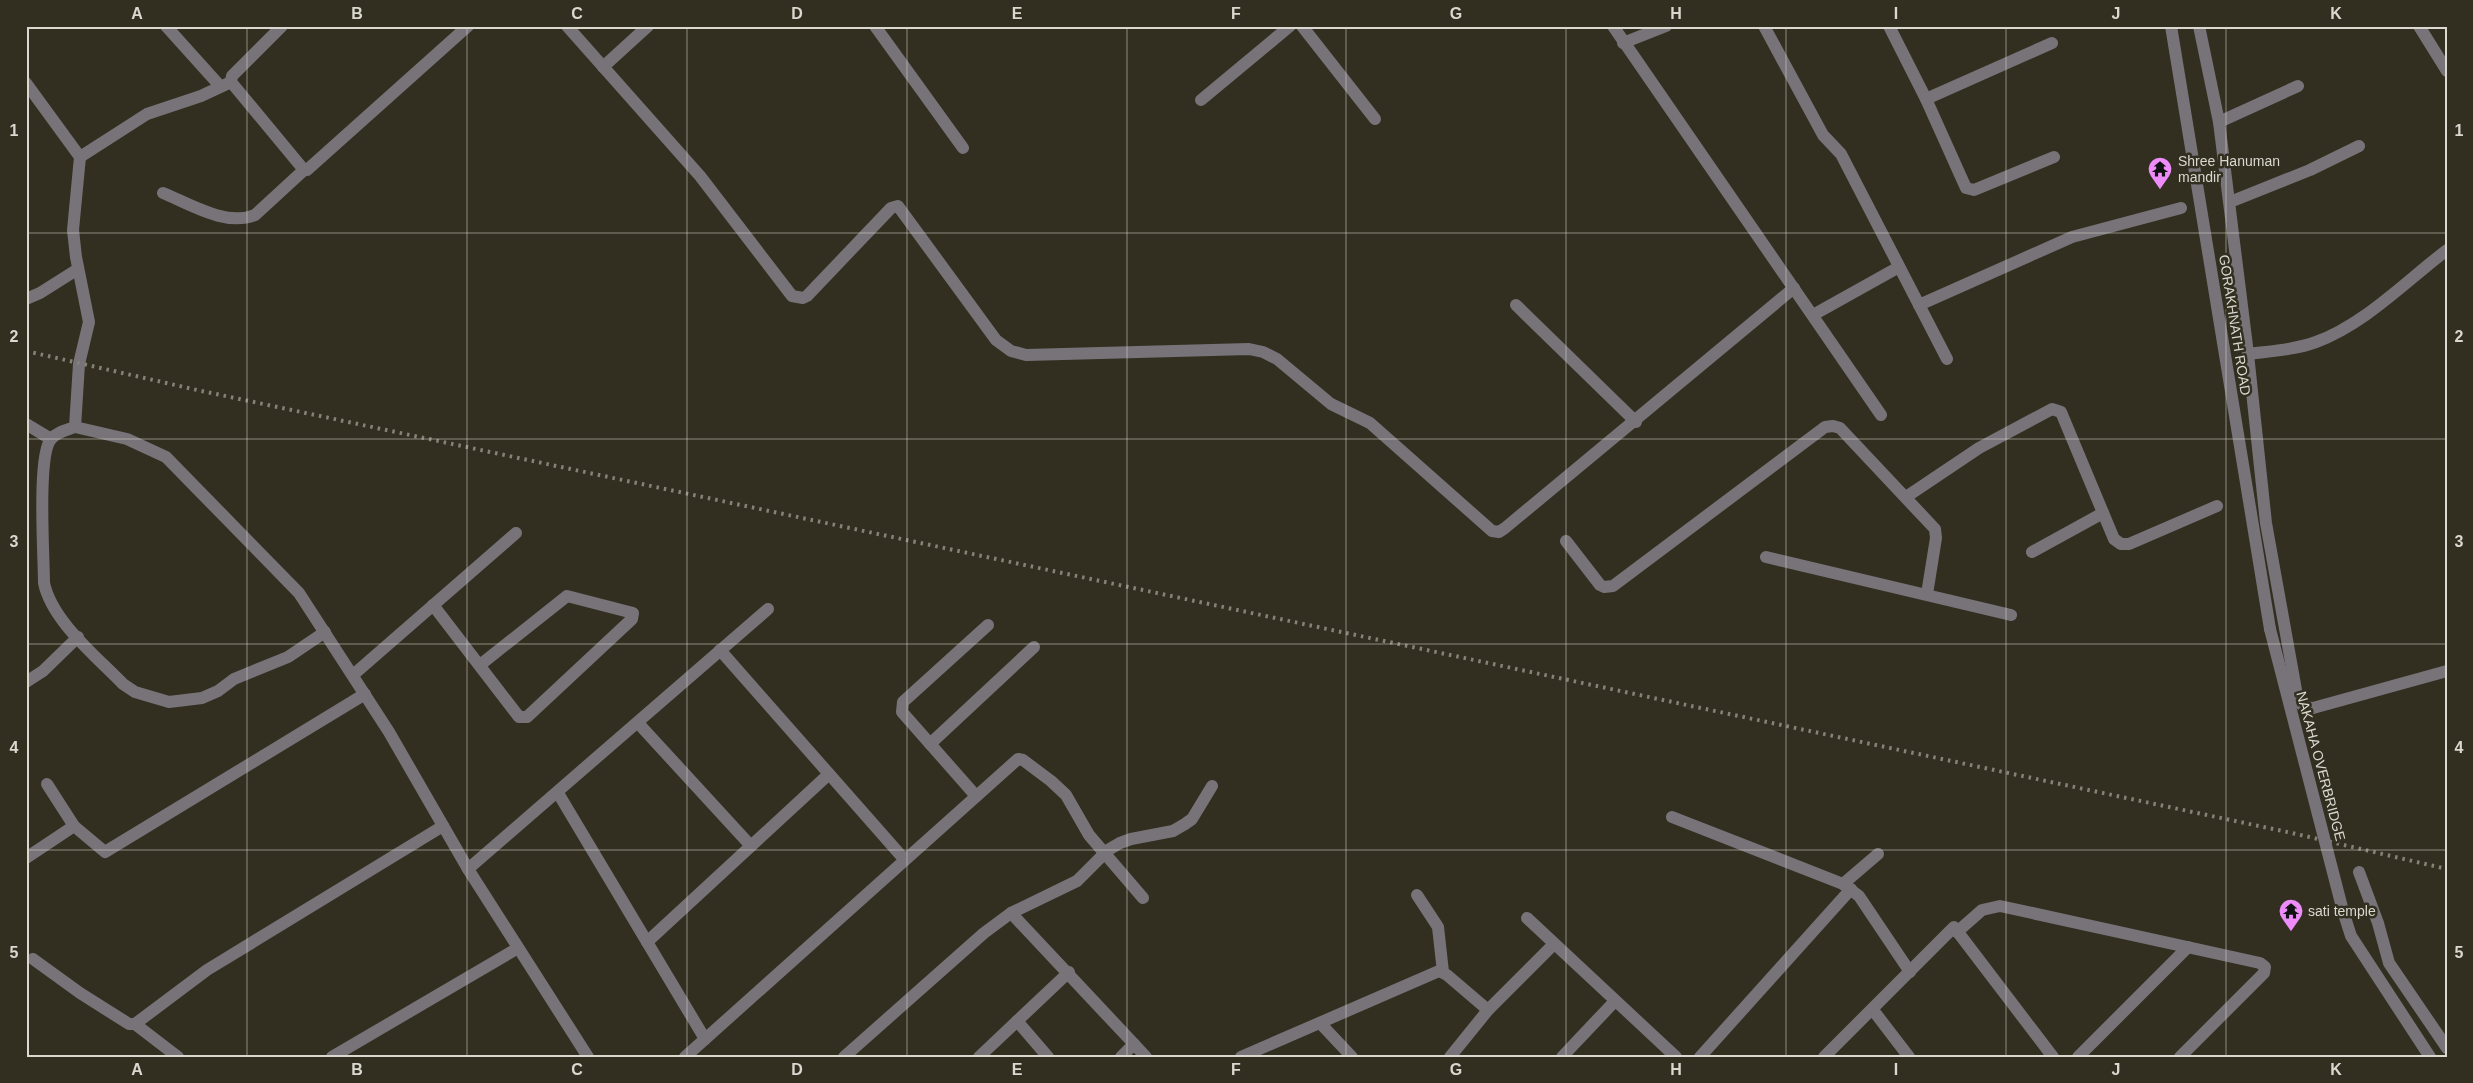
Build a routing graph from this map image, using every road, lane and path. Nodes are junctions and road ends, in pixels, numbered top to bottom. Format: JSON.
{"nodes":[{"id":1,"x":166,"y":26,"type":"edge"},
{"id":2,"x":282,"y":26,"type":"edge"},
{"id":3,"x":468,"y":26,"type":"edge"},
{"id":4,"x":567,"y":26,"type":"edge"},
{"id":5,"x":648,"y":26,"type":"edge"},
{"id":6,"x":875,"y":26,"type":"edge"},
{"id":7,"x":1290,"y":26,"type":"edge"},
{"id":8,"x":1302,"y":26,"type":"edge"},
{"id":9,"x":1613,"y":26,"type":"edge"},
{"id":10,"x":1666,"y":26,"type":"edge"},
{"id":11,"x":1764,"y":26,"type":"edge"},
{"id":12,"x":1889,"y":26,"type":"edge"},
{"id":13,"x":2171,"y":26,"type":"edge"},
{"id":14,"x":2199,"y":26,"type":"edge"},
{"id":15,"x":2419,"y":26,"type":"edge"},
{"id":16,"x":1623,"y":43,"type":"junction"},
{"id":17,"x":2052,"y":43,"type":"dead end"},
{"id":18,"x":603,"y":67,"type":"junction"},
{"id":19,"x":2447,"y":71,"type":"edge"},
{"id":20,"x":26,"y":83,"type":"edge"},
{"id":21,"x":225,"y":84,"type":"junction"},
{"id":22,"x":2298,"y":86,"type":"dead end"},
{"id":23,"x":1926,"y":99,"type":"junction"},
{"id":24,"x":1201,"y":100,"type":"dead end"},
{"id":25,"x":1375,"y":119,"type":"dead end"},
{"id":26,"x":2220,"y":122,"type":"junction"},
{"id":27,"x":2358,"y":146,"type":"dead end"},
{"id":28,"x":963,"y":148,"type":"dead end"},
{"id":29,"x":80,"y":157,"type":"junction"},
{"id":30,"x":2054,"y":157,"type":"dead end"},
{"id":31,"x":304,"y":170,"type":"junction"},
{"id":32,"x":163,"y":193,"type":"dead end"},
{"id":33,"x":2230,"y":202,"type":"junction"},
{"id":34,"x":2181,"y":208,"type":"dead end"},
{"id":35,"x":2447,"y":250,"type":"edge"},
{"id":36,"x":1899,"y":267,"type":"junction"},
{"id":37,"x":78,"y":269,"type":"junction"},
{"id":38,"x":1794,"y":288,"type":"junction"},
{"id":39,"x":26,"y":299,"type":"edge"},
{"id":40,"x":1516,"y":305,"type":"dead end"},
{"id":41,"x":1919,"y":305,"type":"junction"},
{"id":42,"x":1813,"y":315,"type":"junction"},
{"id":43,"x":2248,"y":354,"type":"junction"},
{"id":44,"x":1947,"y":359,"type":"dead end"},
{"id":45,"x":1881,"y":415,"type":"dead end"},
{"id":46,"x":1636,"y":422,"type":"junction"},
{"id":47,"x":26,"y":424,"type":"edge"},
{"id":48,"x":75,"y":427,"type":"junction"},
{"id":49,"x":50,"y":439,"type":"junction"},
{"id":50,"x":1906,"y":497,"type":"junction"},
{"id":51,"x":2217,"y":506,"type":"dead end"},
{"id":52,"x":2103,"y":513,"type":"junction"},
{"id":53,"x":516,"y":533,"type":"dead end"},
{"id":54,"x":1566,"y":541,"type":"dead end"},
{"id":55,"x":2032,"y":552,"type":"dead end"},
{"id":56,"x":1766,"y":557,"type":"dead end"},
{"id":57,"x":1927,"y":594,"type":"junction"},
{"id":58,"x":433,"y":605,"type":"junction"},
{"id":59,"x":768,"y":609,"type":"dead end"},
{"id":60,"x":2011,"y":615,"type":"dead end"},
{"id":61,"x":988,"y":625,"type":"dead end"},
{"id":62,"x":2270,"y":629,"type":"joint"},
{"id":63,"x":325,"y":632,"type":"junction"},
{"id":64,"x":78,"y":636,"type":"junction"},
{"id":65,"x":1034,"y":647,"type":"dead end"},
{"id":66,"x":720,"y":650,"type":"junction"},
{"id":67,"x":480,"y":665,"type":"junction"},
{"id":68,"x":2447,"y":670,"type":"edge"},
{"id":69,"x":353,"y":675,"type":"junction"},
{"id":70,"x":26,"y":682,"type":"edge"},
{"id":71,"x":366,"y":694,"type":"junction"},
{"id":72,"x":638,"y":722,"type":"junction"},
{"id":73,"x":930,"y":744,"type":"junction"},
{"id":74,"x":829,"y":774,"type":"junction"},
{"id":75,"x":47,"y":784,"type":"dead end"},
{"id":76,"x":1212,"y":786,"type":"dead end"},
{"id":77,"x":558,"y":793,"type":"junction"},
{"id":78,"x":976,"y":796,"type":"junction"},
{"id":79,"x":1672,"y":818,"type":"dead end"},
{"id":80,"x":74,"y":826,"type":"junction"},
{"id":81,"x":443,"y":826,"type":"junction"},
{"id":82,"x":751,"y":846,"type":"junction"},
{"id":83,"x":1105,"y":854,"type":"junction"},
{"id":84,"x":1878,"y":854,"type":"dead end"},
{"id":85,"x":26,"y":858,"type":"edge"},
{"id":86,"x":904,"y":859,"type":"junction"},
{"id":87,"x":468,"y":870,"type":"junction"},
{"id":88,"x":2359,"y":872,"type":"dead end"},
{"id":89,"x":1847,"y":887,"type":"junction"},
{"id":90,"x":1417,"y":895,"type":"dead end"},
{"id":91,"x":1143,"y":898,"type":"dead end"},
{"id":92,"x":1011,"y":913,"type":"junction"},
{"id":93,"x":1527,"y":918,"type":"dead end"},
{"id":94,"x":1957,"y":932,"type":"junction"},
{"id":95,"x":647,"y":942,"type":"junction"},
{"id":96,"x":1554,"y":944,"type":"junction"},
{"id":97,"x":2188,"y":947,"type":"junction"},
{"id":98,"x":518,"y":948,"type":"junction"},
{"id":99,"x":33,"y":959,"type":"dead end"},
{"id":100,"x":1069,"y":972,"type":"junction"},
{"id":101,"x":1444,"y":972,"type":"junction"},
{"id":102,"x":1910,"y":972,"type":"junction"},
{"id":103,"x":1615,"y":1001,"type":"junction"},
{"id":104,"x":1488,"y":1010,"type":"junction"},
{"id":105,"x":1873,"y":1010,"type":"junction"},
{"id":106,"x":1017,"y":1022,"type":"junction"},
{"id":107,"x":1320,"y":1023,"type":"junction"},
{"id":108,"x":135,"y":1024,"type":"junction"},
{"id":109,"x":705,"y":1039,"type":"junction"},
{"id":110,"x":1134,"y":1044,"type":"junction"},
{"id":111,"x":2447,"y":1048,"type":"edge"},
{"id":112,"x":1047,"y":1056,"type":"edge"},
{"id":113,"x":1248,"y":1056,"type":"edge"},
{"id":114,"x":1564,"y":1056,"type":"edge"},
{"id":115,"x":178,"y":1057,"type":"edge"},
{"id":116,"x":332,"y":1057,"type":"edge"},
{"id":117,"x":588,"y":1057,"type":"edge"},
{"id":118,"x":685,"y":1057,"type":"edge"},
{"id":119,"x":844,"y":1057,"type":"edge"},
{"id":120,"x":979,"y":1057,"type":"edge"},
{"id":121,"x":1120,"y":1057,"type":"edge"},
{"id":122,"x":1146,"y":1057,"type":"edge"},
{"id":123,"x":1352,"y":1057,"type":"edge"},
{"id":124,"x":1450,"y":1057,"type":"edge"},
{"id":125,"x":1676,"y":1057,"type":"edge"},
{"id":126,"x":1700,"y":1057,"type":"edge"},
{"id":127,"x":1824,"y":1057,"type":"edge"},
{"id":128,"x":1910,"y":1057,"type":"edge"},
{"id":129,"x":2053,"y":1057,"type":"edge"},
{"id":130,"x":2078,"y":1057,"type":"edge"},
{"id":131,"x":2180,"y":1057,"type":"edge"},
{"id":132,"x":2430,"y":1057,"type":"edge"}],
"edges":[{"from":1,"to":21,"type":"street"},
{"from":2,"to":21,"type":"street"},
{"from":3,"to":31,"type":"street"},
{"from":4,"to":18,"type":"street"},
{"from":5,"to":18,"type":"street"},
{"from":6,"to":28,"type":"street"},
{"from":7,"to":24,"type":"street"},
{"from":8,"to":25,"type":"street"},
{"from":9,"to":16,"type":"street"},
{"from":10,"to":16,"type":"street"},
{"from":11,"to":36,"type":"street"},
{"from":12,"to":23,"type":"street"},
{"from":13,"to":62,"type":"street","name":"GORAKHNATH ROAD"},
{"from":14,"to":26,"type":"street"},
{"from":15,"to":19,"type":"street"},
{"from":16,"to":38,"type":"street"},
{"from":17,"to":23,"type":"street"},
{"from":18,"to":46,"type":"street"},
{"from":20,"to":29,"type":"street"},
{"from":21,"to":29,"type":"street"},
{"from":21,"to":31,"type":"street"},
{"from":22,"to":26,"type":"street"},
{"from":23,"to":30,"type":"street"},
{"from":26,"to":33,"type":"street"},
{"from":27,"to":33,"type":"street"},
{"from":29,"to":37,"type":"street"},
{"from":31,"to":32,"type":"street"},
{"from":33,"to":43,"type":"street"},
{"from":34,"to":41,"type":"street"},
{"from":35,"to":43,"type":"street"},
{"from":36,"to":41,"type":"street"},
{"from":36,"to":42,"type":"street"},
{"from":37,"to":39,"type":"street"},
{"from":37,"to":48,"type":"street"},
{"from":38,"to":42,"type":"street"},
{"from":38,"to":46,"type":"street"},
{"from":40,"to":46,"type":"street"},
{"from":41,"to":44,"type":"street"},
{"from":42,"to":45,"type":"street"},
{"from":43,"to":68,"type":"street"},
{"from":47,"to":49,"type":"street"},
{"from":48,"to":49,"type":"street"},
{"from":48,"to":63,"type":"street"},
{"from":49,"to":64,"type":"street"},
{"from":50,"to":52,"type":"street"},
{"from":50,"to":54,"type":"street"},
{"from":50,"to":57,"type":"street"},
{"from":51,"to":52,"type":"street"},
{"from":52,"to":55,"type":"street"},
{"from":53,"to":58,"type":"street"},
{"from":56,"to":57,"type":"street"},
{"from":57,"to":60,"type":"street"},
{"from":58,"to":67,"type":"street"},
{"from":58,"to":69,"type":"street"},
{"from":59,"to":66,"type":"street"},
{"from":61,"to":73,"type":"street"},
{"from":62,"to":132,"type":"street","name":"NAKAHA OVERBRIDGE","bridge":true},
{"from":63,"to":64,"type":"street"},
{"from":63,"to":69,"type":"street"},
{"from":64,"to":70,"type":"street"},
{"from":65,"to":73,"type":"street"},
{"from":66,"to":72,"type":"street"},
{"from":66,"to":74,"type":"street"},
{"from":67,"to":67,"type":"street"},
{"from":69,"to":71,"type":"street"},
{"from":71,"to":80,"type":"street"},
{"from":71,"to":81,"type":"street"},
{"from":72,"to":77,"type":"street"},
{"from":72,"to":82,"type":"street"},
{"from":73,"to":78,"type":"street"},
{"from":74,"to":82,"type":"street"},
{"from":74,"to":86,"type":"street"},
{"from":75,"to":80,"type":"street"},
{"from":76,"to":83,"type":"street"},
{"from":77,"to":87,"type":"street"},
{"from":77,"to":95,"type":"street"},
{"from":78,"to":83,"type":"street"},
{"from":78,"to":86,"type":"street"},
{"from":79,"to":89,"type":"street"},
{"from":80,"to":85,"type":"street"},
{"from":81,"to":87,"type":"street"},
{"from":81,"to":108,"type":"street"},
{"from":82,"to":95,"type":"street"},
{"from":83,"to":91,"type":"street"},
{"from":83,"to":92,"type":"street"},
{"from":84,"to":89,"type":"street"},
{"from":86,"to":109,"type":"street"},
{"from":87,"to":98,"type":"street"},
{"from":88,"to":111,"type":"street"},
{"from":89,"to":102,"type":"street"},
{"from":89,"to":126,"type":"street"},
{"from":90,"to":101,"type":"street"},
{"from":92,"to":100,"type":"street"},
{"from":92,"to":119,"type":"street"},
{"from":93,"to":96,"type":"street"},
{"from":94,"to":97,"type":"street"},
{"from":94,"to":102,"type":"street"},
{"from":94,"to":129,"type":"street"},
{"from":95,"to":109,"type":"street"},
{"from":96,"to":103,"type":"street"},
{"from":96,"to":104,"type":"street"},
{"from":97,"to":130,"type":"street"},
{"from":97,"to":131,"type":"street"},
{"from":98,"to":116,"type":"street"},
{"from":98,"to":117,"type":"street"},
{"from":99,"to":108,"type":"street"},
{"from":100,"to":106,"type":"street"},
{"from":100,"to":110,"type":"street"},
{"from":101,"to":104,"type":"street"},
{"from":101,"to":107,"type":"street"},
{"from":102,"to":105,"type":"street"},
{"from":103,"to":114,"type":"street"},
{"from":103,"to":125,"type":"street"},
{"from":104,"to":124,"type":"street"},
{"from":105,"to":127,"type":"street"},
{"from":105,"to":128,"type":"street"},
{"from":106,"to":112,"type":"street"},
{"from":106,"to":120,"type":"street"},
{"from":107,"to":113,"type":"street"},
{"from":107,"to":123,"type":"street"},
{"from":108,"to":115,"type":"street"},
{"from":109,"to":118,"type":"street"},
{"from":110,"to":121,"type":"street"},
{"from":110,"to":122,"type":"street"}]}
